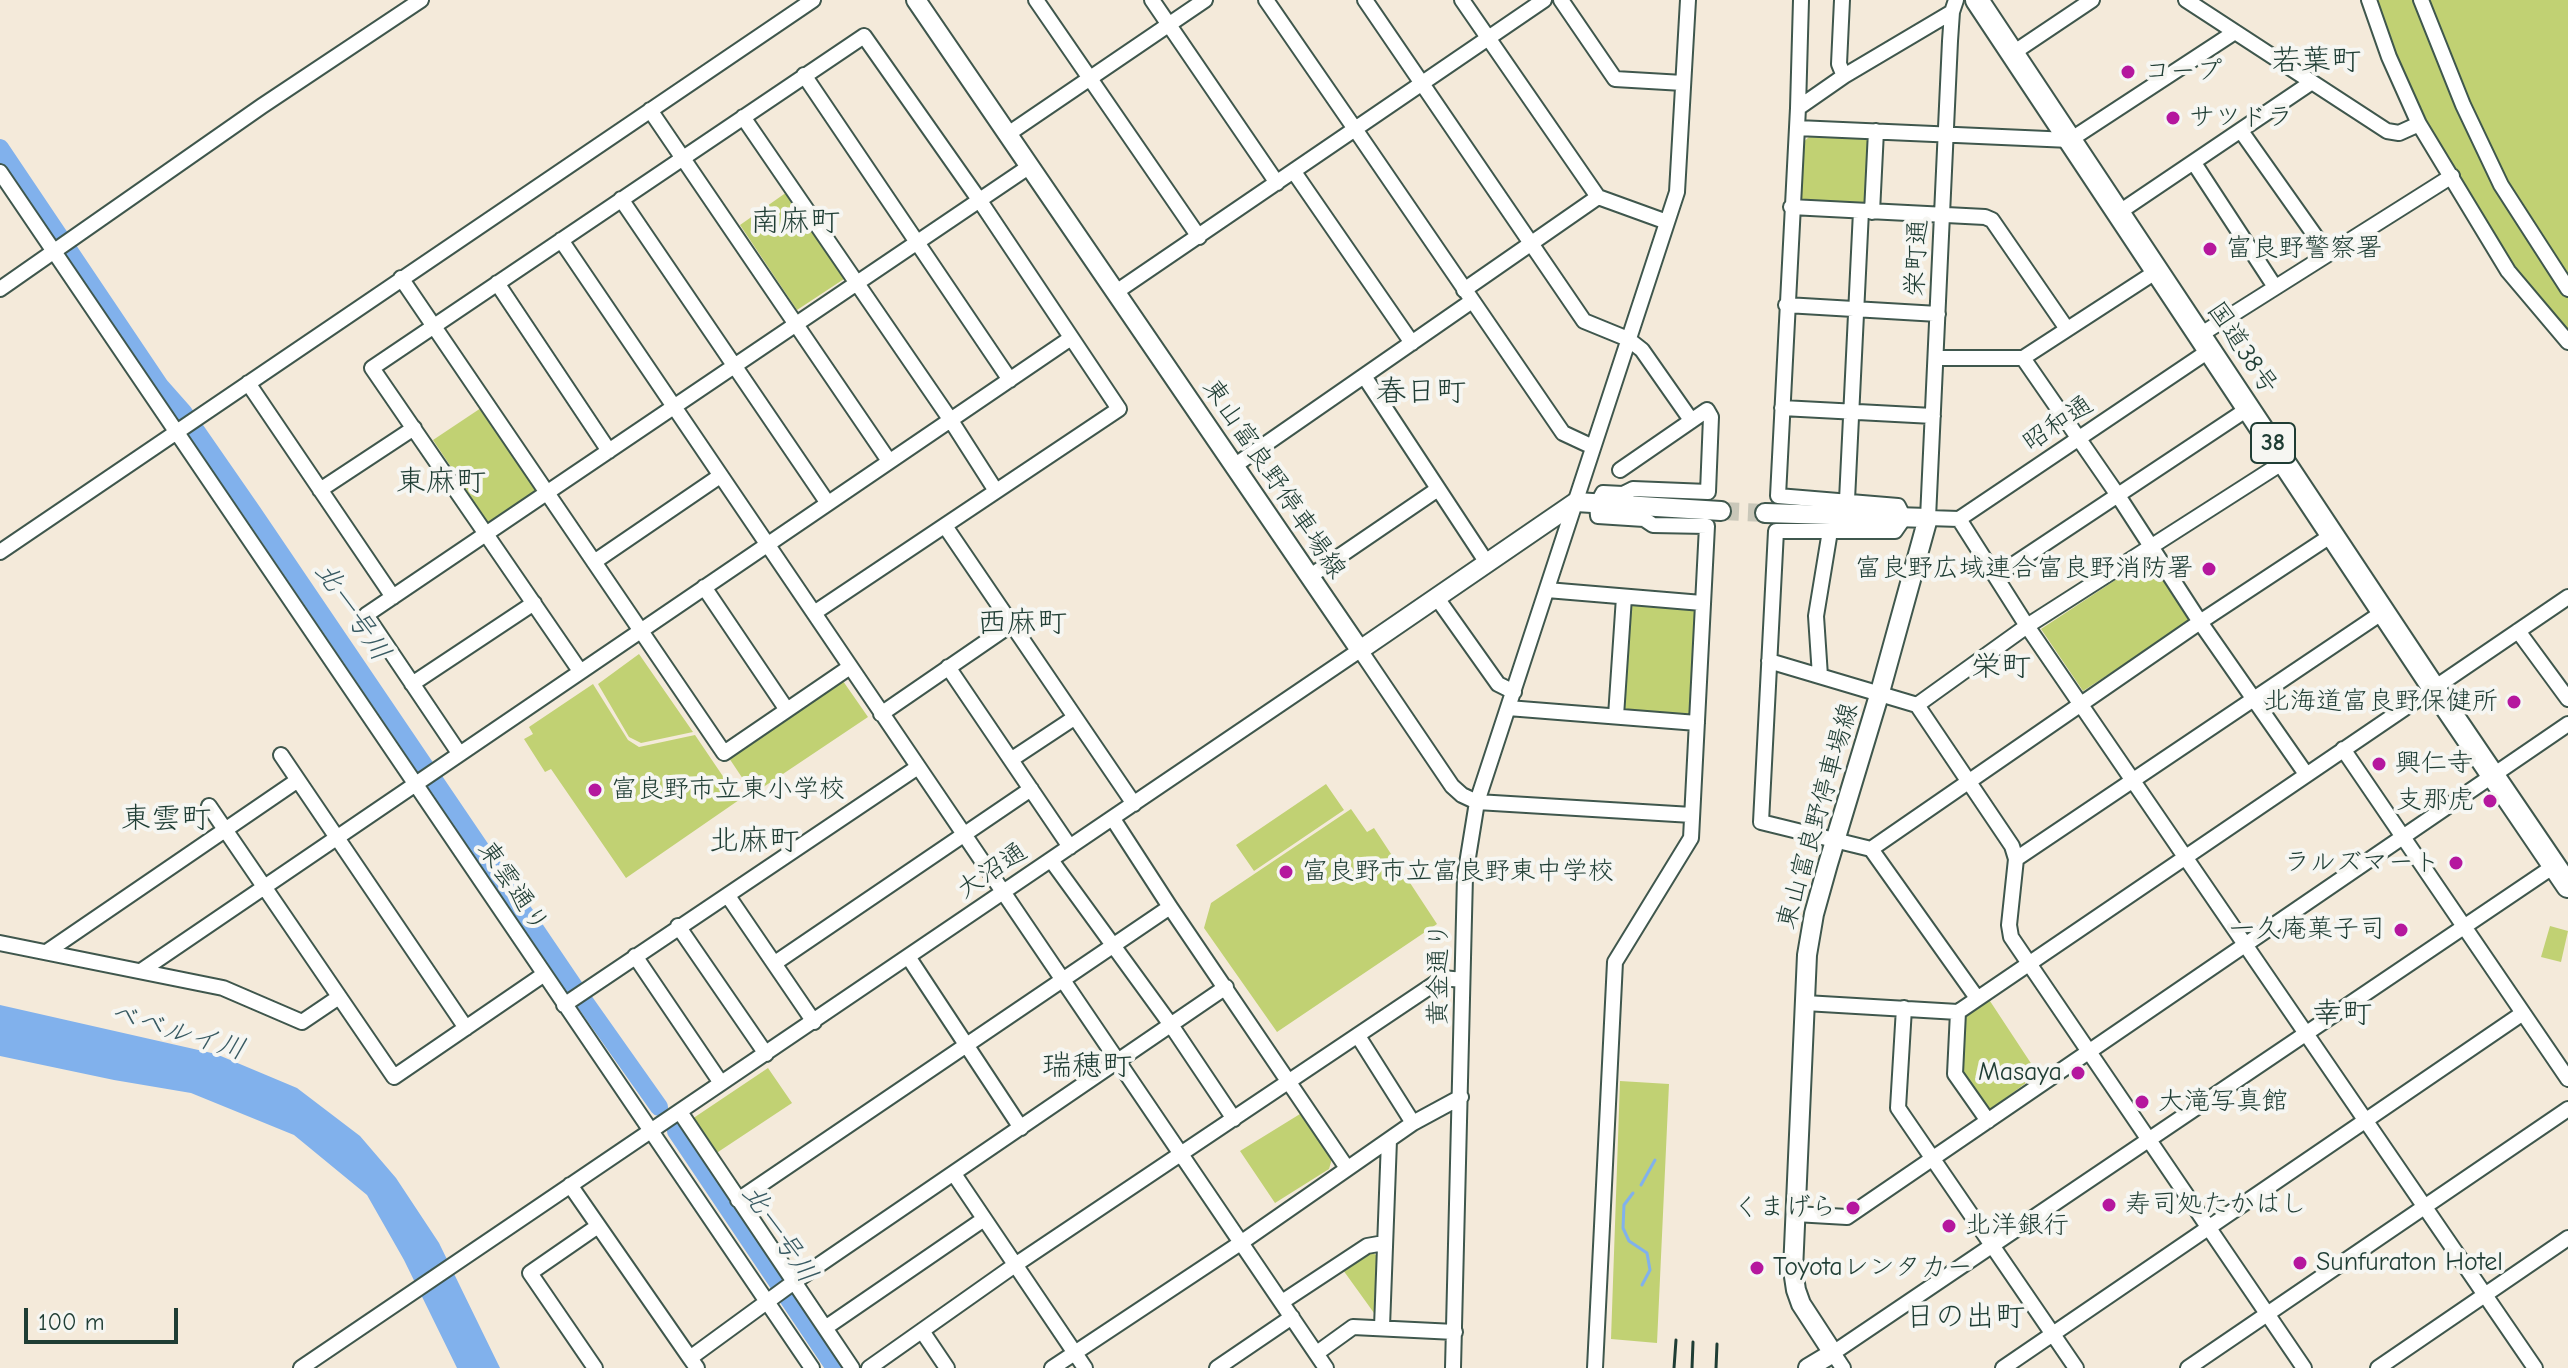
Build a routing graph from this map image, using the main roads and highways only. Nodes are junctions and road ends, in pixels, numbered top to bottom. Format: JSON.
{"nodes":[{"id":1,"x":916,"y":0,"type":"edge"},
{"id":2,"x":1977,"y":0,"type":"edge"},
{"id":3,"x":1721,"y":511,"type":"tunnel mouth"},
{"id":4,"x":1765,"y":513,"type":"tunnel mouth"},
{"id":5,"x":2561,"y":861,"type":"edge"},
{"id":6,"x":2568,"y":886,"type":"edge"},
{"id":7,"x":1838,"y":1361,"type":"edge"},
{"id":8,"x":1808,"y":1368,"type":"edge"}],
"edges":[{"from":1,"to":3,"type":"main road","name":"東山富良野停車場線"},
{"from":2,"to":5,"type":"highway","name":"国道38号","number":"38"},
{"from":4,"to":7,"type":"main road","name":"東山富良野停車場線"},
{"from":5,"to":6,"type":"highway","name":"国道38号","number":"38"},
{"from":7,"to":8,"type":"main road"}]}
